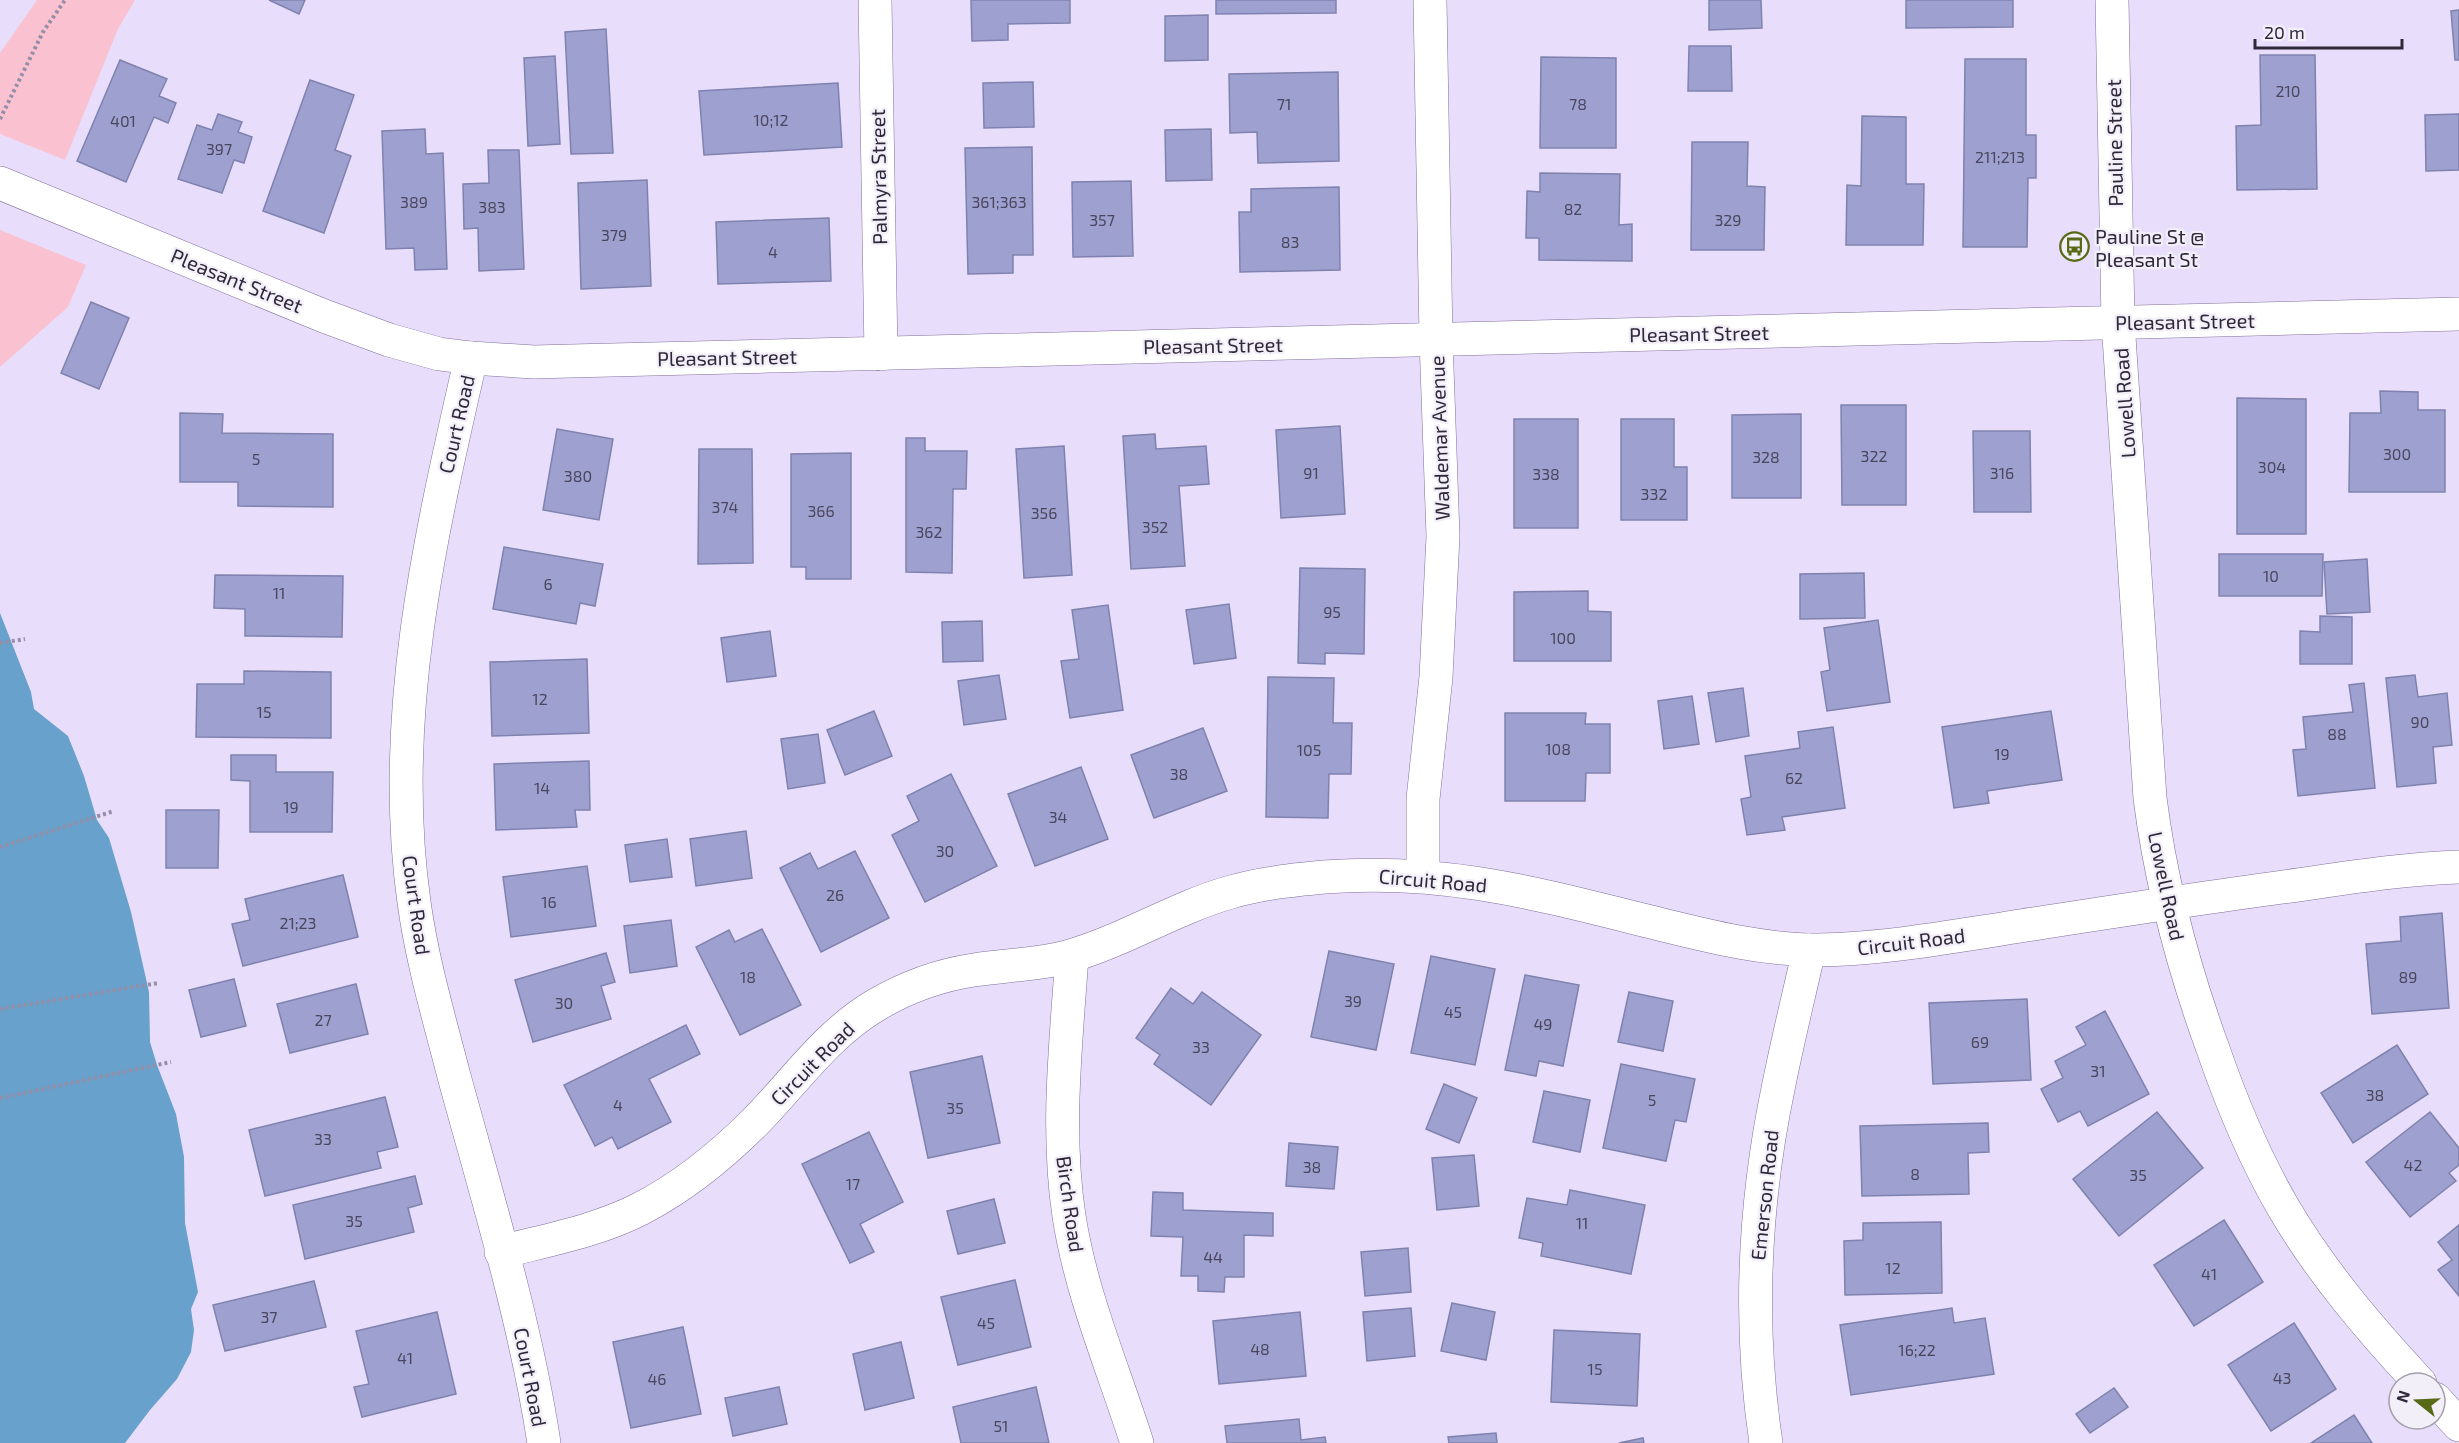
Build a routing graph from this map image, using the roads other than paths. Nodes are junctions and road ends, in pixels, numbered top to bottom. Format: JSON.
{"nodes":[{"id":1,"x":874,"y":0,"type":"edge"},
{"id":2,"x":1430,"y":0,"type":"edge"},
{"id":3,"x":2112,"y":0,"type":"edge"},
{"id":4,"x":0,"y":183,"type":"edge"},
{"id":5,"x":2459,"y":314,"type":"edge"},
{"id":6,"x":2118,"y":322,"type":"junction"},
{"id":7,"x":1436,"y":339,"type":"junction"},
{"id":8,"x":881,"y":354,"type":"junction"},
{"id":9,"x":471,"y":358,"type":"junction"},
{"id":10,"x":2459,"y":867,"type":"edge"},
{"id":11,"x":1423,"y":875,"type":"junction"},
{"id":12,"x":2167,"y":903,"type":"junction"},
{"id":13,"x":1809,"y":950,"type":"junction"},
{"id":14,"x":1072,"y":956,"type":"junction"},
{"id":15,"x":501,"y":1252,"type":"junction"},
{"id":16,"x":2410,"y":1371,"type":"edge"},
{"id":17,"x":2447,"y":1412,"type":"edge"},
{"id":18,"x":2459,"y":1425,"type":"edge"},
{"id":19,"x":544,"y":1443,"type":"edge"},
{"id":20,"x":1137,"y":1443,"type":"edge"},
{"id":21,"x":1766,"y":1443,"type":"edge"}],
"edges":[{"from":1,"to":8,"type":"street","name":"Palmyra Street"},
{"from":2,"to":7,"type":"street","name":"Waldemar Avenue"},
{"from":3,"to":6,"type":"street","name":"Pauline Street"},
{"from":4,"to":9,"type":"street","name":"Pleasant Street"},
{"from":5,"to":6,"type":"street","name":"Pleasant Street"},
{"from":6,"to":7,"type":"street","name":"Pleasant Street"},
{"from":6,"to":12,"type":"street","name":"Lowell Road"},
{"from":7,"to":8,"type":"street","name":"Pleasant Street"},
{"from":7,"to":11,"type":"street","name":"Waldemar Avenue"},
{"from":8,"to":9,"type":"street","name":"Pleasant Street"},
{"from":9,"to":15,"type":"street","name":"Court Road"},
{"from":10,"to":12,"type":"street","name":"Circuit Road"},
{"from":11,"to":13,"type":"street","name":"Circuit Road"},
{"from":11,"to":14,"type":"street","name":"Circuit Road"},
{"from":12,"to":13,"type":"street","name":"Circuit Road"},
{"from":12,"to":16,"type":"street","name":"Lowell Road"},
{"from":13,"to":21,"type":"street","name":"Emerson Road"},
{"from":14,"to":15,"type":"street","name":"Circuit Road"},
{"from":14,"to":20,"type":"street","name":"Birch Road"},
{"from":15,"to":19,"type":"street","name":"Court Road"},
{"from":17,"to":18,"type":"street"}]}
